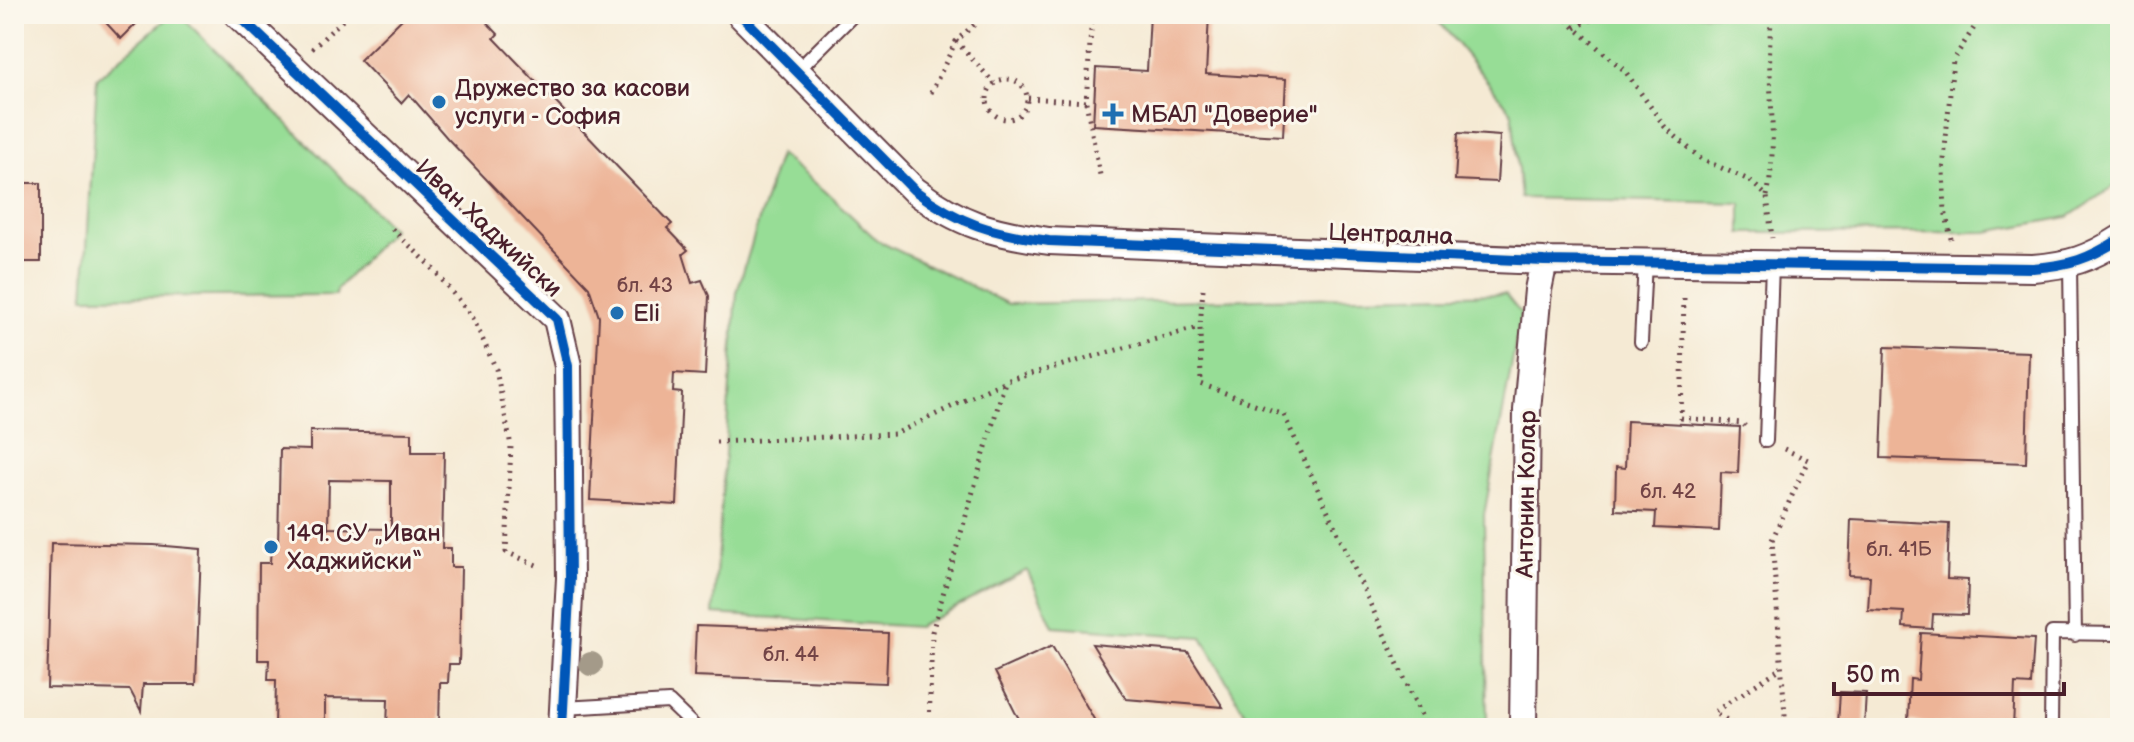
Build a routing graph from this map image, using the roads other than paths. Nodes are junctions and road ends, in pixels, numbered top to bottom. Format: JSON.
{"nodes":[{"id":1,"x":237,"y":14,"type":"edge"},
{"id":2,"x":740,"y":14,"type":"edge"},
{"id":3,"x":854,"y":14,"type":"edge"},
{"id":4,"x":796,"y":72,"type":"junction"},
{"id":5,"x":2120,"y":239,"type":"edge"},
{"id":6,"x":1772,"y":254,"type":"junction"},
{"id":7,"x":1544,"y":261,"type":"junction"},
{"id":8,"x":1645,"y":261,"type":"junction"},
{"id":9,"x":2070,"y":265,"type":"junction"},
{"id":10,"x":1641,"y":342,"type":"dead end"},
{"id":11,"x":1766,"y":441,"type":"road end"},
{"id":12,"x":2120,"y":634,"type":"edge"},
{"id":13,"x":2075,"y":635,"type":"junction"},
{"id":14,"x":563,"y":718,"type":"edge"},
{"id":15,"x":696,"y":728,"type":"edge"},
{"id":16,"x":1523,"y":728,"type":"edge"},
{"id":17,"x":2051,"y":728,"type":"edge"}],
"edges":[{"from":1,"to":14,"type":"street","name":"Иван Хаджийски"},
{"from":2,"to":4,"type":"street","name":"Централна"},
{"from":3,"to":4,"type":"lane"},
{"from":4,"to":7,"type":"street","name":"Централна"},
{"from":5,"to":9,"type":"street","name":"Централна"},
{"from":6,"to":8,"type":"street","name":"Централна"},
{"from":6,"to":9,"type":"street","name":"Централна"},
{"from":6,"to":11,"type":"lane"},
{"from":7,"to":8,"type":"street","name":"Централна"},
{"from":7,"to":16,"type":"street","name":"Антонин Колар"},
{"from":8,"to":10,"type":"lane"},
{"from":9,"to":13,"type":"lane"},
{"from":12,"to":13,"type":"lane"},
{"from":13,"to":17,"type":"lane"},
{"from":14,"to":15,"type":"lane"}]}
